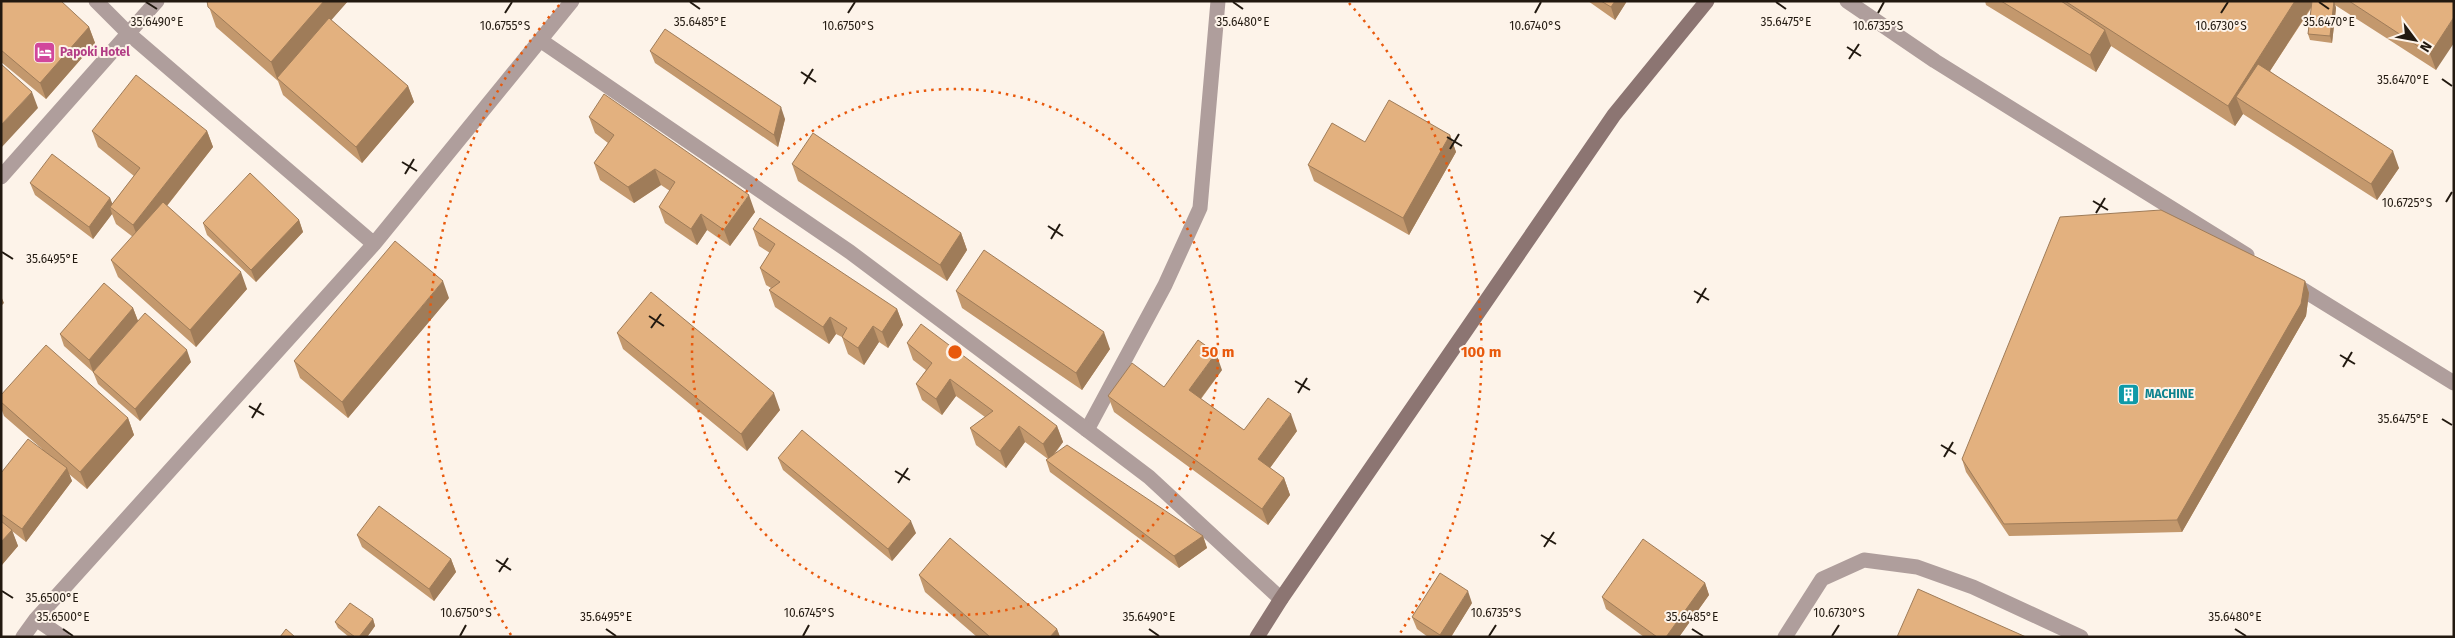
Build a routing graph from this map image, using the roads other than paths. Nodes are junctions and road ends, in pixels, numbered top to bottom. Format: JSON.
{"nodes":[{"id":1,"x":96,"y":1,"type":"edge"},
{"id":2,"x":157,"y":1,"type":"edge"},
{"id":3,"x":572,"y":1,"type":"edge"},
{"id":4,"x":1218,"y":1,"type":"edge"},
{"id":5,"x":1707,"y":1,"type":"edge"},
{"id":6,"x":1848,"y":1,"type":"edge"},
{"id":7,"x":128,"y":33,"type":"junction"},
{"id":8,"x":540,"y":40,"type":"junction"},
{"id":9,"x":1,"y":177,"type":"edge"},
{"id":10,"x":374,"y":244,"type":"junction"},
{"id":11,"x":2260,"y":262,"type":"edge"},
{"id":12,"x":2276,"y":273,"type":"edge"},
{"id":13,"x":2454,"y":383,"type":"edge"},
{"id":14,"x":1087,"y":430,"type":"junction"},
{"id":15,"x":1281,"y":599,"type":"junction"},
{"id":16,"x":36,"y":619,"type":"junction"},
{"id":17,"x":23,"y":637,"type":"edge"},
{"id":18,"x":62,"y":637,"type":"edge"},
{"id":19,"x":1257,"y":637,"type":"edge"},
{"id":20,"x":1785,"y":637,"type":"edge"},
{"id":21,"x":2081,"y":637,"type":"edge"}],
"edges":[{"from":1,"to":7,"type":"street"},
{"from":2,"to":7,"type":"street"},
{"from":3,"to":8,"type":"street"},
{"from":4,"to":14,"type":"street"},
{"from":5,"to":15,"type":"street"},
{"from":6,"to":11,"type":"street"},
{"from":7,"to":9,"type":"street"},
{"from":7,"to":10,"type":"street"},
{"from":8,"to":10,"type":"street"},
{"from":8,"to":14,"type":"street"},
{"from":10,"to":16,"type":"street"},
{"from":12,"to":13,"type":"street"},
{"from":14,"to":15,"type":"street"},
{"from":15,"to":19,"type":"street"},
{"from":16,"to":17,"type":"street"},
{"from":16,"to":18,"type":"street"},
{"from":20,"to":21,"type":"street"}]}
